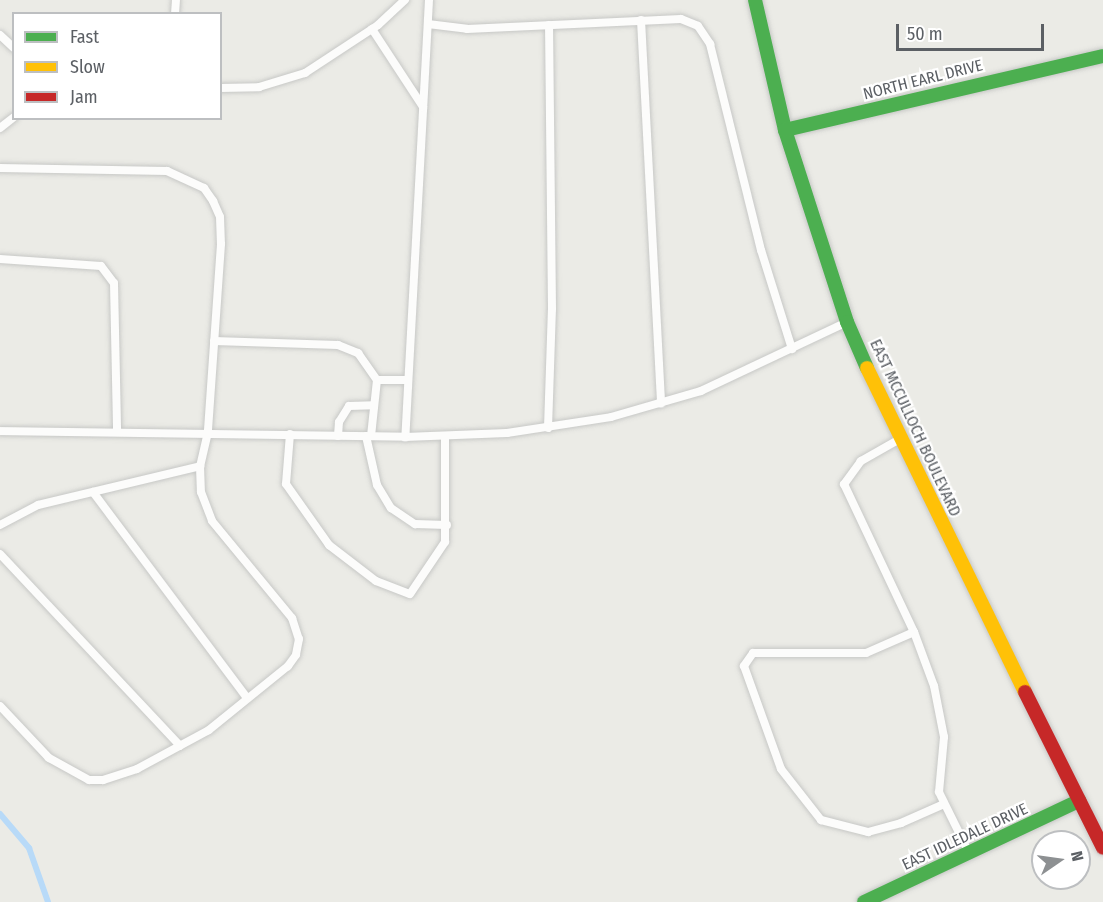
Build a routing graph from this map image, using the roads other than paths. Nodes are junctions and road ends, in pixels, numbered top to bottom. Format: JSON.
{"nodes":[{"id":1,"x":405,"y":0,"type":"edge"},
{"id":2,"x":429,"y":0,"type":"edge"},
{"id":3,"x":755,"y":0,"type":"edge"},
{"id":4,"x":641,"y":20,"type":"junction"},
{"id":5,"x":428,"y":24,"type":"junction"},
{"id":6,"x":549,"y":25,"type":"junction"},
{"id":7,"x":372,"y":29,"type":"junction"},
{"id":8,"x":0,"y":35,"type":"edge"},
{"id":9,"x":12,"y":46,"type":"edge"},
{"id":10,"x":1103,"y":56,"type":"edge"},
{"id":11,"x":222,"y":88,"type":"edge"},
{"id":12,"x":423,"y":107,"type":"junction"},
{"id":13,"x":12,"y":119,"type":"edge"},
{"id":14,"x":0,"y":128,"type":"edge"},
{"id":15,"x":785,"y":130,"type":"junction"},
{"id":16,"x":0,"y":168,"type":"edge"},
{"id":17,"x":0,"y":259,"type":"edge"},
{"id":18,"x":847,"y":322,"type":"junction"},
{"id":19,"x":214,"y":341,"type":"junction"},
{"id":20,"x":792,"y":349,"type":"junction"},
{"id":21,"x":377,"y":380,"type":"junction"},
{"id":22,"x":407,"y":380,"type":"junction"},
{"id":23,"x":661,"y":403,"type":"junction"},
{"id":24,"x":373,"y":405,"type":"junction"},
{"id":25,"x":548,"y":428,"type":"junction"},
{"id":26,"x":0,"y":431,"type":"edge"},
{"id":27,"x":117,"y":432,"type":"junction"},
{"id":28,"x":208,"y":432,"type":"junction"},
{"id":29,"x":290,"y":434,"type":"junction"},
{"id":30,"x":338,"y":436,"type":"junction"},
{"id":31,"x":369,"y":436,"type":"junction"},
{"id":32,"x":405,"y":437,"type":"junction"},
{"id":33,"x":445,"y":437,"type":"junction"},
{"id":34,"x":899,"y":439,"type":"junction"},
{"id":35,"x":200,"y":466,"type":"junction"},
{"id":36,"x":93,"y":492,"type":"junction"},
{"id":37,"x":0,"y":525,"type":"edge"},
{"id":38,"x":447,"y":525,"type":"junction"},
{"id":39,"x":0,"y":554,"type":"edge"},
{"id":40,"x":914,"y":632,"type":"junction"},
{"id":41,"x":247,"y":698,"type":"junction"},
{"id":42,"x":0,"y":706,"type":"edge"},
{"id":43,"x":180,"y":746,"type":"junction"},
{"id":44,"x":1079,"y":801,"type":"junction"},
{"id":45,"x":944,"y":804,"type":"junction"},
{"id":46,"x":1103,"y":848,"type":"edge"},
{"id":47,"x":969,"y":853,"type":"junction"},
{"id":48,"x":864,"y":902,"type":"edge"}],
"edges":[{"from":1,"to":7,"type":"lane"},
{"from":2,"to":5,"type":"lane"},
{"from":3,"to":15,"type":"street","name":"EAST MCCULLOCH BOULEVARD"},
{"from":4,"to":6,"type":"lane"},
{"from":4,"to":20,"type":"lane"},
{"from":4,"to":23,"type":"lane"},
{"from":5,"to":6,"type":"lane"},
{"from":5,"to":12,"type":"lane"},
{"from":6,"to":25,"type":"lane"},
{"from":7,"to":11,"type":"lane"},
{"from":7,"to":12,"type":"lane"},
{"from":8,"to":9,"type":"lane"},
{"from":10,"to":15,"type":"street","name":"NORTH EARL DRIVE"},
{"from":12,"to":22,"type":"lane"},
{"from":13,"to":14,"type":"lane"},
{"from":15,"to":18,"type":"street","name":"EAST MCCULLOCH BOULEVARD"},
{"from":16,"to":19,"type":"lane"},
{"from":17,"to":27,"type":"lane"},
{"from":18,"to":20,"type":"lane"},
{"from":18,"to":34,"type":"street","name":"EAST MCCULLOCH BOULEVARD"},
{"from":19,"to":21,"type":"lane"},
{"from":19,"to":28,"type":"lane"},
{"from":20,"to":23,"type":"lane"},
{"from":21,"to":22,"type":"lane"},
{"from":21,"to":24,"type":"lane"},
{"from":22,"to":32,"type":"lane"},
{"from":23,"to":25,"type":"lane"},
{"from":24,"to":30,"type":"lane"},
{"from":24,"to":31,"type":"lane"},
{"from":25,"to":33,"type":"lane"},
{"from":26,"to":27,"type":"lane"},
{"from":27,"to":28,"type":"lane"},
{"from":28,"to":29,"type":"lane"},
{"from":28,"to":35,"type":"lane"},
{"from":29,"to":30,"type":"lane"},
{"from":29,"to":38,"type":"lane"},
{"from":30,"to":31,"type":"lane"},
{"from":31,"to":32,"type":"lane"},
{"from":31,"to":38,"type":"lane"},
{"from":32,"to":33,"type":"lane"},
{"from":33,"to":38,"type":"lane"},
{"from":34,"to":40,"type":"lane"},
{"from":34,"to":44,"type":"street","name":"EAST MCCULLOCH BOULEVARD"},
{"from":35,"to":36,"type":"lane"},
{"from":35,"to":41,"type":"lane"},
{"from":36,"to":37,"type":"lane"},
{"from":36,"to":41,"type":"lane"},
{"from":39,"to":43,"type":"lane"},
{"from":40,"to":45,"type":"lane"},
{"from":40,"to":45,"type":"lane"},
{"from":41,"to":43,"type":"lane"},
{"from":42,"to":43,"type":"lane"},
{"from":44,"to":46,"type":"street","name":"EAST MCCULLOCH BOULEVARD"},
{"from":44,"to":47,"type":"street","name":"EAST IDLEDALE DRIVE"},
{"from":45,"to":47,"type":"lane"},
{"from":47,"to":48,"type":"street","name":"EAST IDLEDALE DRIVE"}]}
